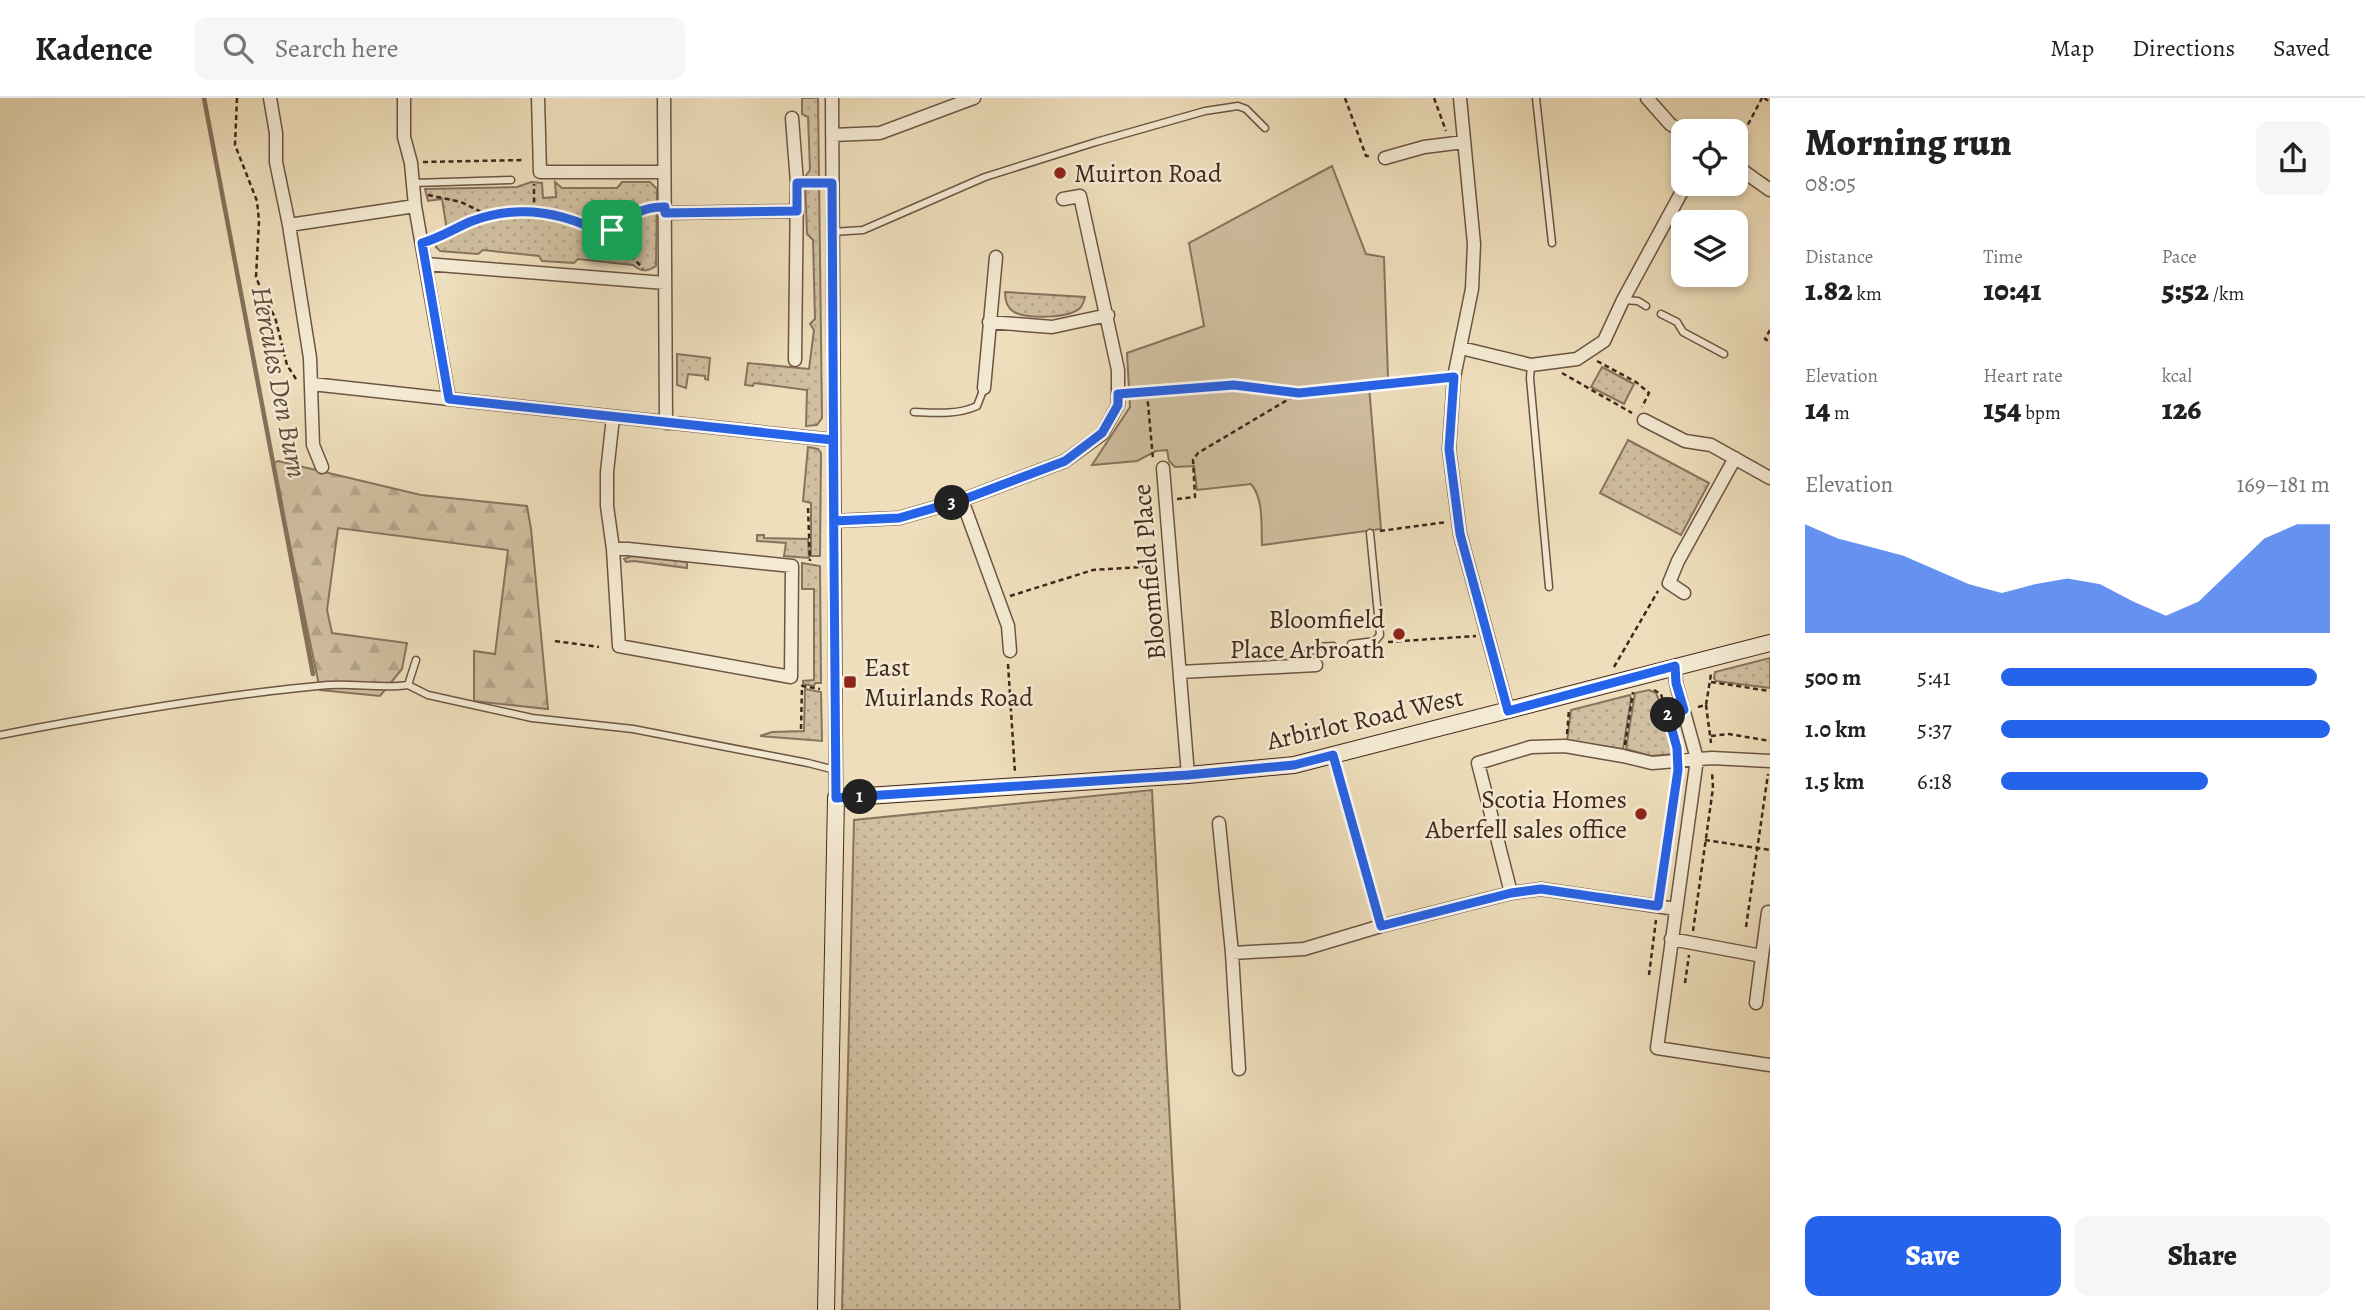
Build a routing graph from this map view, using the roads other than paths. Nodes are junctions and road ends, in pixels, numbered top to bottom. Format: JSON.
{"nodes":[{"id":1,"x":270,"y":98,"type":"edge"},
{"id":2,"x":404,"y":98,"type":"edge"},
{"id":3,"x":538,"y":98,"type":"edge"},
{"id":4,"x":664,"y":98,"type":"edge"},
{"id":5,"x":832,"y":98,"type":"edge"},
{"id":6,"x":974,"y":98,"type":"edge"},
{"id":7,"x":1460,"y":98,"type":"edge"},
{"id":8,"x":1536,"y":98,"type":"edge"},
{"id":9,"x":1647,"y":98,"type":"edge"},
{"id":10,"x":792,"y":118,"type":"dead end"},
{"id":11,"x":1671,"y":125,"type":"edge"},
{"id":12,"x":1265,"y":128,"type":"dead end"},
{"id":13,"x":832,"y":135,"type":"junction"},
{"id":14,"x":1464,"y":142,"type":"junction"},
{"id":15,"x":1385,"y":158,"type":"road end"},
{"id":16,"x":664,"y":172,"type":"junction"},
{"id":17,"x":1748,"y":174,"type":"edge"},
{"id":18,"x":511,"y":180,"type":"dead end"},
{"id":19,"x":1770,"y":190,"type":"edge"},
{"id":20,"x":414,"y":195,"type":"junction"},
{"id":21,"x":1679,"y":196,"type":"edge"},
{"id":22,"x":1063,"y":198,"type":"dead end"},
{"id":23,"x":665,"y":210,"type":"junction"},
{"id":24,"x":797,"y":211,"type":"junction"},
{"id":25,"x":289,"y":225,"type":"junction"},
{"id":26,"x":832,"y":232,"type":"junction"},
{"id":27,"x":1552,"y":243,"type":"dead end"},
{"id":28,"x":996,"y":257,"type":"dead end"},
{"id":29,"x":426,"y":264,"type":"junction"},
{"id":30,"x":665,"y":284,"type":"junction"},
{"id":31,"x":1623,"y":300,"type":"junction"},
{"id":32,"x":1647,"y":306,"type":"dead end"},
{"id":33,"x":1661,"y":314,"type":"dead end"},
{"id":34,"x":1108,"y":315,"type":"junction"},
{"id":35,"x":989,"y":322,"type":"junction"},
{"id":36,"x":1461,"y":348,"type":"junction"},
{"id":37,"x":1724,"y":354,"type":"dead end"},
{"id":38,"x":795,"y":360,"type":"dead end"},
{"id":39,"x":1531,"y":365,"type":"junction"},
{"id":40,"x":312,"y":384,"type":"junction"},
{"id":41,"x":984,"y":388,"type":"joint"},
{"id":42,"x":449,"y":399,"type":"junction"},
{"id":43,"x":914,"y":412,"type":"dead end"},
{"id":44,"x":613,"y":418,"type":"junction"},
{"id":45,"x":1644,"y":420,"type":"dead end"},
{"id":46,"x":666,"y":423,"type":"junction"},
{"id":47,"x":833,"y":440,"type":"junction"},
{"id":48,"x":1735,"y":458,"type":"junction"},
{"id":49,"x":322,"y":467,"type":"dead end"},
{"id":50,"x":1163,"y":468,"type":"road end"},
{"id":51,"x":1770,"y":478,"type":"edge"},
{"id":52,"x":962,"y":500,"type":"junction"},
{"id":53,"x":834,"y":521,"type":"junction"},
{"id":54,"x":1370,"y":533,"type":"road end"},
{"id":55,"x":613,"y":549,"type":"junction"},
{"id":56,"x":1549,"y":587,"type":"dead end"},
{"id":57,"x":1684,"y":593,"type":"dead end"},
{"id":58,"x":1770,"y":643,"type":"edge"},
{"id":59,"x":1351,"y":644,"type":"dead end"},
{"id":60,"x":1333,"y":646,"type":"dead end"},
{"id":61,"x":1010,"y":651,"type":"road end"},
{"id":62,"x":416,"y":660,"type":"dead end"},
{"id":63,"x":1316,"y":665,"type":"dead end"},
{"id":64,"x":1285,"y":666,"type":"junction"},
{"id":65,"x":1675,"y":666,"type":"junction"},
{"id":66,"x":1180,"y":672,"type":"junction"},
{"id":67,"x":408,"y":685,"type":"junction"},
{"id":68,"x":1508,"y":711,"type":"junction"},
{"id":69,"x":0,"y":735,"type":"edge"},
{"id":70,"x":1333,"y":755,"type":"junction"},
{"id":71,"x":1697,"y":759,"type":"junction"},
{"id":72,"x":1769,"y":765,"type":"edge"},
{"id":73,"x":835,"y":771,"type":"junction"},
{"id":74,"x":1188,"y":775,"type":"junction"},
{"id":75,"x":836,"y":798,"type":"junction"},
{"id":76,"x":1219,"y":823,"type":"dead end"},
{"id":77,"x":1511,"y":893,"type":"junction"},
{"id":78,"x":1676,"y":909,"type":"junction"},
{"id":79,"x":1768,"y":912,"type":"dead end"},
{"id":80,"x":1381,"y":926,"type":"junction"},
{"id":81,"x":1671,"y":939,"type":"junction"},
{"id":82,"x":1232,"y":953,"type":"junction"},
{"id":83,"x":1762,"y":956,"type":"junction"},
{"id":84,"x":1756,"y":1003,"type":"dead end"},
{"id":85,"x":1770,"y":1065,"type":"edge"},
{"id":86,"x":1239,"y":1069,"type":"dead end"},
{"id":87,"x":826,"y":1310,"type":"edge"}],
"edges":[{"from":1,"to":25,"type":"street"},
{"from":2,"to":20,"type":"street"},
{"from":3,"to":16,"type":"street"},
{"from":4,"to":16,"type":"street"},
{"from":5,"to":13,"type":"street"},
{"from":6,"to":13,"type":"street"},
{"from":7,"to":14,"type":"street"},
{"from":8,"to":27,"type":"lane"},
{"from":9,"to":11,"type":"street"},
{"from":10,"to":24,"type":"street"},
{"from":12,"to":26,"type":"lane"},
{"from":13,"to":26,"type":"street"},
{"from":14,"to":15,"type":"street"},
{"from":14,"to":36,"type":"street"},
{"from":16,"to":23,"type":"street"},
{"from":17,"to":19,"type":"street"},
{"from":18,"to":20,"type":"lane"},
{"from":20,"to":25,"type":"street"},
{"from":20,"to":29,"type":"street"},
{"from":21,"to":31,"type":"street"},
{"from":22,"to":34,"type":"street"},
{"from":23,"to":24,"type":"street"},
{"from":23,"to":30,"type":"street"},
{"from":24,"to":38,"type":"street"},
{"from":25,"to":40,"type":"street"},
{"from":26,"to":47,"type":"street"},
{"from":28,"to":35,"type":"street"},
{"from":29,"to":30,"type":"street"},
{"from":29,"to":42,"type":"street"},
{"from":30,"to":46,"type":"street"},
{"from":31,"to":32,"type":"lane"},
{"from":31,"to":39,"type":"street"},
{"from":33,"to":37,"type":"lane"},
{"from":34,"to":35,"type":"street"},
{"from":34,"to":52,"type":"street"},
{"from":35,"to":41,"type":"street"},
{"from":36,"to":39,"type":"street"},
{"from":36,"to":68,"type":"street"},
{"from":39,"to":56,"type":"lane"},
{"from":40,"to":42,"type":"street"},
{"from":40,"to":49,"type":"street"},
{"from":41,"to":43,"type":"lane"},
{"from":42,"to":44,"type":"street"},
{"from":44,"to":46,"type":"street"},
{"from":44,"to":55,"type":"street"},
{"from":45,"to":48,"type":"street"},
{"from":46,"to":47,"type":"street"},
{"from":47,"to":53,"type":"street"},
{"from":48,"to":51,"type":"street"},
{"from":48,"to":57,"type":"street"},
{"from":50,"to":66,"type":"street","name":"Bloomfield Place"},
{"from":52,"to":53,"type":"street"},
{"from":52,"to":61,"type":"street"},
{"from":53,"to":73,"type":"street"},
{"from":54,"to":59,"type":"lane"},
{"from":55,"to":55,"type":"street"},
{"from":58,"to":65,"type":"main road","name":"Arbirlot Road West"},
{"from":60,"to":64,"type":"lane"},
{"from":62,"to":67,"type":"lane"},
{"from":63,"to":64,"type":"street","name":"Bloomfield Place"},
{"from":64,"to":66,"type":"street","name":"Bloomfield Place"},
{"from":65,"to":68,"type":"main road","name":"Arbirlot Road West"},
{"from":65,"to":71,"type":"street"},
{"from":66,"to":74,"type":"street","name":"Bloomfield Place"},
{"from":67,"to":69,"type":"lane"},
{"from":67,"to":73,"type":"lane"},
{"from":68,"to":70,"type":"main road","name":"Arbirlot Road West"},
{"from":70,"to":74,"type":"main road","name":"Arbirlot Road West"},
{"from":70,"to":80,"type":"lane"},
{"from":71,"to":72,"type":"street"},
{"from":71,"to":77,"type":"street"},
{"from":71,"to":78,"type":"street"},
{"from":73,"to":75,"type":"street"},
{"from":74,"to":75,"type":"main road","name":"Arbirlot Road West"},
{"from":75,"to":87,"type":"main road"},
{"from":76,"to":82,"type":"street"},
{"from":77,"to":78,"type":"street"},
{"from":77,"to":80,"type":"street"},
{"from":78,"to":81,"type":"street"},
{"from":79,"to":83,"type":"street"},
{"from":80,"to":82,"type":"street"},
{"from":81,"to":83,"type":"street"},
{"from":81,"to":85,"type":"street"},
{"from":82,"to":86,"type":"street"},
{"from":83,"to":84,"type":"street"}]}
